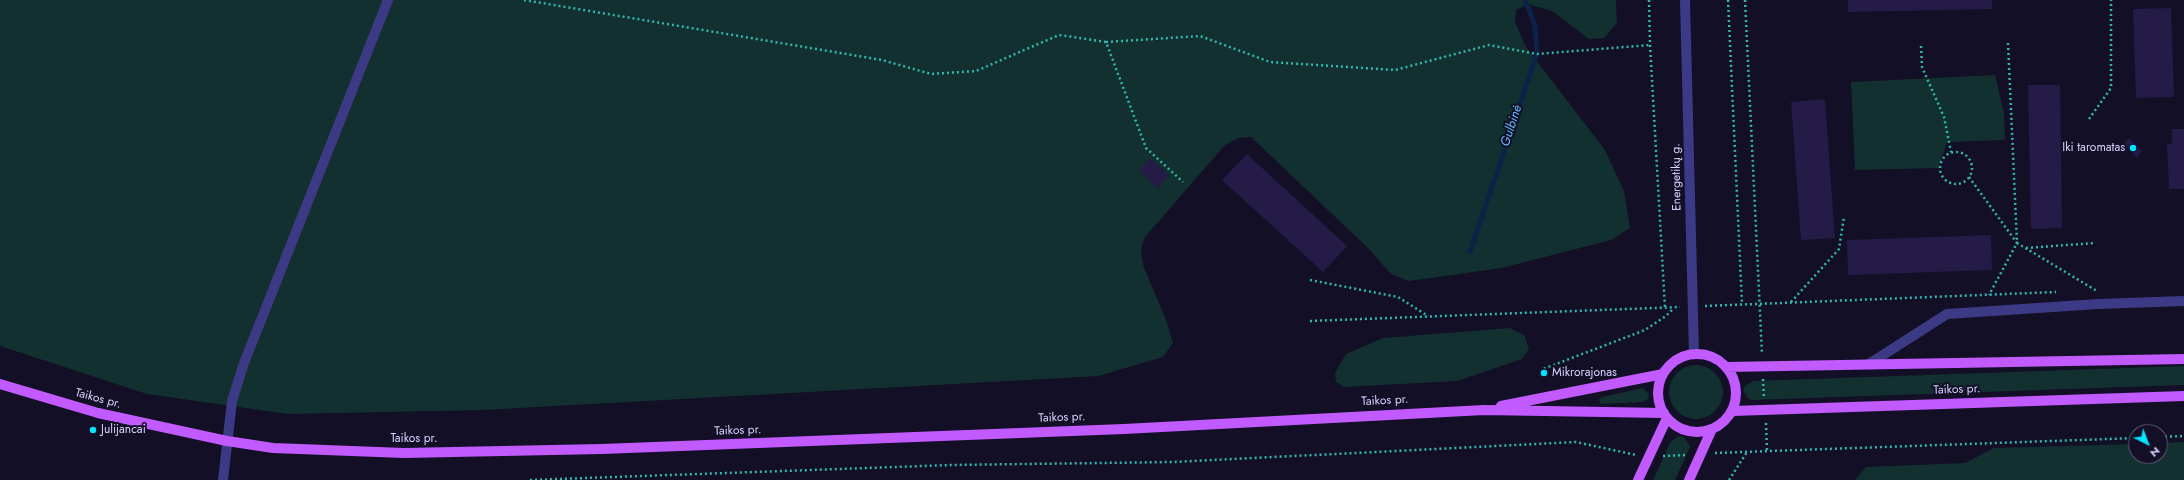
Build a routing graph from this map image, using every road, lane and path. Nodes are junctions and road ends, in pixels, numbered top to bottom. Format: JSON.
{"nodes":[{"id":1,"x":388,"y":0,"type":"edge"},
{"id":2,"x":524,"y":0,"type":"edge"},
{"id":3,"x":1649,"y":0,"type":"edge"},
{"id":4,"x":1685,"y":0,"type":"edge"},
{"id":5,"x":1728,"y":0,"type":"edge"},
{"id":6,"x":1745,"y":0,"type":"edge"},
{"id":7,"x":2111,"y":0,"type":"edge"},
{"id":8,"x":1106,"y":42,"type":"junction"},
{"id":9,"x":2008,"y":43,"type":"dead end"},
{"id":10,"x":1650,"y":45,"type":"junction"},
{"id":11,"x":1921,"y":46,"type":"dead end"},
{"id":12,"x":2089,"y":119,"type":"dead end"},
{"id":13,"x":1951,"y":152,"type":"junction"},
{"id":14,"x":1969,"y":177,"type":"junction"},
{"id":15,"x":1183,"y":182,"type":"dead end"},
{"id":16,"x":1844,"y":218,"type":"dead end"},
{"id":17,"x":2017,"y":243,"type":"junction"},
{"id":18,"x":2095,"y":244,"type":"dead end"},
{"id":19,"x":2024,"y":248,"type":"junction"},
{"id":20,"x":1310,"y":280,"type":"dead end"},
{"id":21,"x":2105,"y":290,"type":"dead end"},
{"id":22,"x":2089,"y":291,"type":"dead end"},
{"id":23,"x":2097,"y":291,"type":"junction"},
{"id":24,"x":2058,"y":292,"type":"dead end"},
{"id":25,"x":1989,"y":295,"type":"junction"},
{"id":26,"x":2184,"y":301,"type":"edge"},
{"id":27,"x":1791,"y":303,"type":"junction"},
{"id":28,"x":1742,"y":304,"type":"junction"},
{"id":29,"x":1760,"y":304,"type":"junction"},
{"id":30,"x":1692,"y":307,"type":"junction"},
{"id":31,"x":1665,"y":308,"type":"junction"},
{"id":32,"x":1674,"y":308,"type":"junction"},
{"id":33,"x":1429,"y":316,"type":"junction"},
{"id":34,"x":1310,"y":321,"type":"dead end"},
{"id":35,"x":1694,"y":354,"type":"junction"},
{"id":36,"x":2184,"y":359,"type":"edge"},
{"id":37,"x":1869,"y":364,"type":"junction"},
{"id":38,"x":1726,"y":367,"type":"junction"},
{"id":39,"x":1544,"y":373,"type":"dead end"},
{"id":40,"x":1663,"y":374,"type":"junction"},
{"id":41,"x":0,"y":384,"type":"edge"},
{"id":42,"x":2184,"y":396,"type":"edge"},
{"id":43,"x":1484,"y":410,"type":"junction"},
{"id":44,"x":1732,"y":411,"type":"junction"},
{"id":45,"x":1665,"y":416,"type":"junction"},
{"id":46,"x":1712,"y":429,"type":"junction"},
{"id":47,"x":2184,"y":436,"type":"edge"},
{"id":48,"x":2168,"y":437,"type":"edge"},
{"id":49,"x":2128,"y":438,"type":"edge"},
{"id":50,"x":227,"y":441,"type":"junction"},
{"id":51,"x":1747,"y":451,"type":"junction"},
{"id":52,"x":1701,"y":454,"type":"junction"},
{"id":53,"x":1648,"y":458,"type":"junction"},
{"id":54,"x":223,"y":480,"type":"edge"},
{"id":55,"x":530,"y":480,"type":"edge"},
{"id":56,"x":1638,"y":480,"type":"edge"},
{"id":57,"x":1689,"y":480,"type":"edge"},
{"id":58,"x":1729,"y":480,"type":"edge"}],
"edges":[{"from":1,"to":50,"type":"street"},
{"from":2,"to":8,"type":"path"},
{"from":3,"to":10,"type":"path"},
{"from":4,"to":30,"type":"street","name":"Energetikų g."},
{"from":5,"to":28,"type":"path"},
{"from":6,"to":29,"type":"path"},
{"from":7,"to":12,"type":"path"},
{"from":8,"to":10,"type":"path"},
{"from":8,"to":15,"type":"path"},
{"from":9,"to":17,"type":"path"},
{"from":10,"to":31,"type":"path"},
{"from":11,"to":13,"type":"path"},
{"from":13,"to":14,"type":"path"},
{"from":13,"to":14,"type":"path"},
{"from":14,"to":17,"type":"path"},
{"from":16,"to":27,"type":"path"},
{"from":17,"to":19,"type":"path"},
{"from":17,"to":25,"type":"path"},
{"from":18,"to":19,"type":"path"},
{"from":19,"to":23,"type":"path"},
{"from":20,"to":33,"type":"path"},
{"from":21,"to":23,"type":"path"},
{"from":22,"to":23,"type":"path"},
{"from":24,"to":25,"type":"path"},
{"from":25,"to":27,"type":"path"},
{"from":26,"to":37,"type":"street"},
{"from":27,"to":29,"type":"path"},
{"from":28,"to":29,"type":"path"},
{"from":28,"to":30,"type":"path"},
{"from":30,"to":32,"type":"path"},
{"from":30,"to":35,"type":"street","name":"Energetikų g."},
{"from":31,"to":32,"type":"path"},
{"from":31,"to":33,"type":"path"},
{"from":32,"to":39,"type":"path"},
{"from":33,"to":34,"type":"path"},
{"from":35,"to":38,"type":"main road"},
{"from":35,"to":40,"type":"main road"},
{"from":36,"to":37,"type":"main road"},
{"from":37,"to":38,"type":"main road"},
{"from":38,"to":44,"type":"main road"},
{"from":40,"to":43,"type":"main road","name":"Taikos pr."},
{"from":40,"to":45,"type":"main road"},
{"from":41,"to":50,"type":"main road","name":"Taikos pr."},
{"from":42,"to":44,"type":"main road","name":"Taikos pr."},
{"from":43,"to":45,"type":"main road","name":"Taikos pr."},
{"from":43,"to":50,"type":"main road","name":"Taikos pr."},
{"from":44,"to":46,"type":"main road"},
{"from":45,"to":46,"type":"main road"},
{"from":45,"to":53,"type":"main road"},
{"from":46,"to":52,"type":"main road"},
{"from":47,"to":48,"type":"path"},
{"from":49,"to":51,"type":"path"},
{"from":50,"to":54,"type":"street"},
{"from":51,"to":52,"type":"path"},
{"from":51,"to":58,"type":"path"},
{"from":52,"to":53,"type":"path"},
{"from":52,"to":57,"type":"main road"},
{"from":53,"to":55,"type":"path"},
{"from":53,"to":56,"type":"main road"}]}
